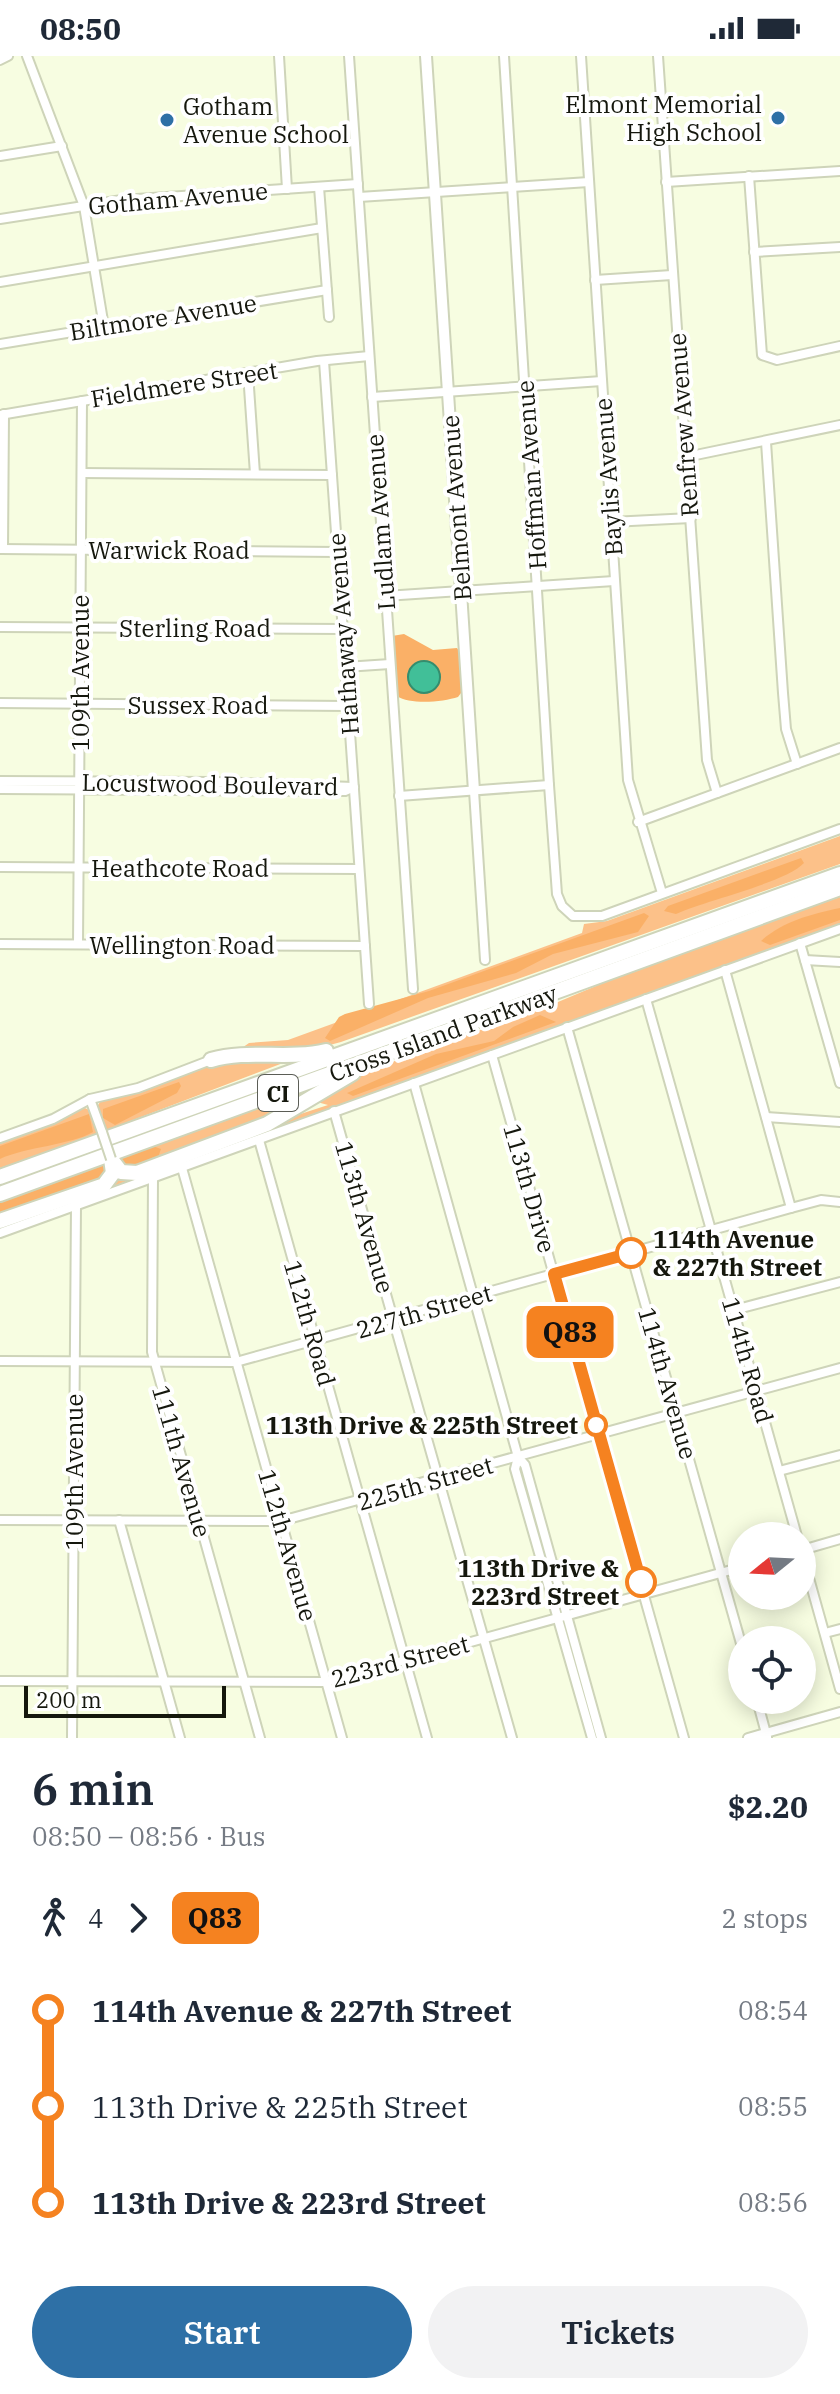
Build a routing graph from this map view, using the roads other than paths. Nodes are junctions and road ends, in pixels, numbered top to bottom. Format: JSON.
{"nodes":[{"id":1,"x":8,"y":56,"type":"edge"},
{"id":2,"x":27,"y":56,"type":"edge"},
{"id":3,"x":279,"y":56,"type":"edge"},
{"id":4,"x":349,"y":56,"type":"edge"},
{"id":5,"x":426,"y":56,"type":"edge"},
{"id":6,"x":504,"y":56,"type":"edge"},
{"id":7,"x":581,"y":56,"type":"edge"},
{"id":8,"x":658,"y":56,"type":"edge"},
{"id":9,"x":0,"y":60,"type":"edge"},
{"id":10,"x":62,"y":146,"type":"junction"},
{"id":11,"x":0,"y":156,"type":"edge"},
{"id":12,"x":840,"y":171,"type":"edge"},
{"id":13,"x":749,"y":176,"type":"junction"},
{"id":14,"x":589,"y":182,"type":"junction"},
{"id":15,"x":666,"y":182,"type":"junction"},
{"id":16,"x":358,"y":184,"type":"junction"},
{"id":17,"x":319,"y":187,"type":"junction"},
{"id":18,"x":512,"y":187,"type":"junction"},
{"id":19,"x":287,"y":189,"type":"junction"},
{"id":20,"x":435,"y":192,"type":"junction"},
{"id":21,"x":359,"y":197,"type":"junction"},
{"id":22,"x":84,"y":206,"type":"junction"},
{"id":23,"x":0,"y":219,"type":"edge"},
{"id":24,"x":322,"y":228,"type":"junction"},
{"id":25,"x":840,"y":247,"type":"edge"},
{"id":26,"x":754,"y":252,"type":"junction"},
{"id":27,"x":94,"y":266,"type":"junction"},
{"id":28,"x":672,"y":275,"type":"junction"},
{"id":29,"x":595,"y":280,"type":"junction"},
{"id":30,"x":0,"y":282,"type":"edge"},
{"id":31,"x":327,"y":290,"type":"junction"},
{"id":32,"x":329,"y":317,"type":"dead end"},
{"id":33,"x":104,"y":327,"type":"junction"},
{"id":34,"x":0,"y":344,"type":"edge"},
{"id":35,"x":840,"y":346,"type":"edge"},
{"id":36,"x":369,"y":356,"type":"junction"},
{"id":37,"x":324,"y":361,"type":"junction"},
{"id":38,"x":248,"y":373,"type":"junction"},
{"id":39,"x":602,"y":381,"type":"junction"},
{"id":40,"x":525,"y":387,"type":"junction"},
{"id":41,"x":448,"y":391,"type":"junction"},
{"id":42,"x":372,"y":397,"type":"junction"},
{"id":43,"x":82,"y":401,"type":"junction"},
{"id":44,"x":2,"y":414,"type":"edge"},
{"id":45,"x":840,"y":425,"type":"edge"},
{"id":46,"x":766,"y":442,"type":"junction"},
{"id":47,"x":686,"y":457,"type":"junction"},
{"id":48,"x":82,"y":473,"type":"junction"},
{"id":49,"x":255,"y":474,"type":"junction"},
{"id":50,"x":332,"y":475,"type":"junction"},
{"id":51,"x":691,"y":518,"type":"junction"},
{"id":52,"x":611,"y":522,"type":"junction"},
{"id":53,"x":2,"y":549,"type":"edge"},
{"id":54,"x":81,"y":550,"type":"junction"},
{"id":55,"x":337,"y":552,"type":"junction"},
{"id":56,"x":614,"y":581,"type":"junction"},
{"id":57,"x":538,"y":586,"type":"junction"},
{"id":58,"x":461,"y":591,"type":"junction"},
{"id":59,"x":385,"y":596,"type":"junction"},
{"id":60,"x":0,"y":627,"type":"edge"},
{"id":61,"x":80,"y":627,"type":"junction"},
{"id":62,"x":343,"y":629,"type":"junction"},
{"id":63,"x":390,"y":664,"type":"junction"},
{"id":64,"x":345,"y":667,"type":"junction"},
{"id":65,"x":0,"y":703,"type":"edge"},
{"id":66,"x":79,"y":704,"type":"junction"},
{"id":67,"x":348,"y":706,"type":"junction"},
{"id":68,"x":840,"y":748,"type":"edge"},
{"id":69,"x":797,"y":764,"type":"junction"},
{"id":70,"x":0,"y":781,"type":"edge"},
{"id":71,"x":549,"y":785,"type":"junction"},
{"id":72,"x":79,"y":786,"type":"junction"},
{"id":73,"x":354,"y":787,"type":"junction"},
{"id":74,"x":0,"y":789,"type":"edge"},
{"id":75,"x":474,"y":791,"type":"junction"},
{"id":76,"x":717,"y":793,"type":"junction"},
{"id":77,"x":399,"y":796,"type":"junction"},
{"id":78,"x":638,"y":822,"type":"junction"},
{"id":79,"x":840,"y":829,"type":"edge"},
{"id":80,"x":0,"y":867,"type":"edge"},
{"id":81,"x":78,"y":867,"type":"junction"},
{"id":82,"x":359,"y":869,"type":"junction"},
{"id":83,"x":840,"y":874,"type":"edge"},
{"id":84,"x":840,"y":888,"type":"edge"},
{"id":85,"x":662,"y":893,"type":"junction"},
{"id":86,"x":840,"y":929,"type":"edge"},
{"id":87,"x":800,"y":943,"type":"junction"},
{"id":88,"x":0,"y":944,"type":"edge"},
{"id":89,"x":78,"y":944,"type":"junction"},
{"id":90,"x":365,"y":946,"type":"junction"},
{"id":91,"x":485,"y":960,"type":"dead end"},
{"id":92,"x":805,"y":960,"type":"junction"},
{"id":93,"x":840,"y":962,"type":"edge"},
{"id":94,"x":725,"y":970,"type":"junction"},
{"id":95,"x":413,"y":989,"type":"dead end"},
{"id":96,"x":646,"y":999,"type":"junction"},
{"id":97,"x":369,"y":1004,"type":"dead end"},
{"id":98,"x":567,"y":1027,"type":"junction"},
{"id":99,"x":393,"y":1034,"type":"junction"},
{"id":100,"x":829,"y":1042,"type":"junction"},
{"id":101,"x":840,"y":1042,"type":"edge"},
{"id":102,"x":394,"y":1051,"type":"junction"},
{"id":103,"x":492,"y":1055,"type":"junction"},
{"id":104,"x":211,"y":1060,"type":"joint"},
{"id":105,"x":414,"y":1083,"type":"junction"},
{"id":106,"x":840,"y":1083,"type":"edge"},
{"id":107,"x":90,"y":1099,"type":"junction"},
{"id":108,"x":334,"y":1111,"type":"junction"},
{"id":109,"x":766,"y":1117,"type":"junction"},
{"id":110,"x":840,"y":1122,"type":"edge"},
{"id":111,"x":0,"y":1138,"type":"edge"},
{"id":112,"x":259,"y":1140,"type":"junction"},
{"id":113,"x":111,"y":1159,"type":"junction"},
{"id":114,"x":182,"y":1168,"type":"junction"},
{"id":115,"x":0,"y":1177,"type":"edge"},
{"id":116,"x":153,"y":1178,"type":"junction"},
{"id":117,"x":0,"y":1194,"type":"edge"},
{"id":118,"x":840,"y":1202,"type":"edge"},
{"id":119,"x":76,"y":1205,"type":"junction"},
{"id":120,"x":791,"y":1208,"type":"junction"},
{"id":121,"x":0,"y":1221,"type":"edge"},
{"id":122,"x":711,"y":1230,"type":"junction"},
{"id":123,"x":0,"y":1233,"type":"edge"},
{"id":124,"x":631,"y":1253,"type":"junction"},
{"id":125,"x":554,"y":1274,"type":"junction"},
{"id":126,"x":840,"y":1282,"type":"edge"},
{"id":127,"x":474,"y":1297,"type":"junction"},
{"id":128,"x":734,"y":1310,"type":"junction"},
{"id":129,"x":394,"y":1319,"type":"junction"},
{"id":130,"x":315,"y":1341,"type":"junction"},
{"id":131,"x":0,"y":1361,"type":"edge"},
{"id":132,"x":75,"y":1361,"type":"junction"},
{"id":133,"x":154,"y":1362,"type":"junction"},
{"id":134,"x":236,"y":1362,"type":"junction"},
{"id":135,"x":840,"y":1368,"type":"edge"},
{"id":136,"x":756,"y":1390,"type":"junction"},
{"id":137,"x":676,"y":1412,"type":"junction"},
{"id":138,"x":599,"y":1434,"type":"junction"},
{"id":139,"x":840,"y":1455,"type":"edge"},
{"id":140,"x":518,"y":1457,"type":"junction"},
{"id":141,"x":779,"y":1471,"type":"junction"},
{"id":142,"x":439,"y":1479,"type":"junction"},
{"id":143,"x":360,"y":1501,"type":"junction"},
{"id":144,"x":0,"y":1520,"type":"edge"},
{"id":145,"x":74,"y":1520,"type":"junction"},
{"id":146,"x":119,"y":1520,"type":"junction"},
{"id":147,"x":199,"y":1521,"type":"junction"},
{"id":148,"x":281,"y":1521,"type":"junction"},
{"id":149,"x":793,"y":1522,"type":"edge"},
{"id":150,"x":545,"y":1536,"type":"junction"},
{"id":151,"x":535,"y":1539,"type":"junction"},
{"id":152,"x":840,"y":1539,"type":"edge"},
{"id":153,"x":816,"y":1547,"type":"edge"},
{"id":154,"x":728,"y":1571,"type":"edge"},
{"id":155,"x":721,"y":1573,"type":"junction"},
{"id":156,"x":644,"y":1595,"type":"junction"},
{"id":157,"x":816,"y":1601,"type":"edge"},
{"id":158,"x":563,"y":1617,"type":"junction"},
{"id":159,"x":736,"y":1626,"type":"edge"},
{"id":160,"x":840,"y":1629,"type":"edge"},
{"id":161,"x":825,"y":1633,"type":"junction"},
{"id":162,"x":484,"y":1639,"type":"junction"},
{"id":163,"x":405,"y":1661,"type":"junction"},
{"id":164,"x":0,"y":1681,"type":"edge"},
{"id":165,"x":72,"y":1682,"type":"junction"},
{"id":166,"x":165,"y":1682,"type":"junction"},
{"id":167,"x":326,"y":1682,"type":"junction"},
{"id":168,"x":245,"y":1683,"type":"junction"},
{"id":169,"x":840,"y":1689,"type":"edge"},
{"id":170,"x":585,"y":1699,"type":"junction"},
{"id":171,"x":840,"y":1712,"type":"edge"},
{"id":172,"x":761,"y":1714,"type":"edge"},
{"id":173,"x":767,"y":1736,"type":"edge"},
{"id":174,"x":72,"y":1738,"type":"edge"},
{"id":175,"x":180,"y":1738,"type":"edge"},
{"id":176,"x":260,"y":1738,"type":"edge"},
{"id":177,"x":342,"y":1738,"type":"edge"},
{"id":178,"x":427,"y":1738,"type":"edge"},
{"id":179,"x":512,"y":1738,"type":"edge"},
{"id":180,"x":592,"y":1738,"type":"edge"},
{"id":181,"x":601,"y":1738,"type":"edge"},
{"id":182,"x":684,"y":1738,"type":"edge"},
{"id":183,"x":748,"y":1738,"type":"edge"}],
"edges":[{"from":1,"to":9,"type":"street"},
{"from":2,"to":10,"type":"street"},
{"from":3,"to":19,"type":"street"},
{"from":4,"to":16,"type":"street","name":"Ludlam Avenue"},
{"from":5,"to":20,"type":"street","name":"Belmont Avenue"},
{"from":6,"to":18,"type":"street","name":"Hoffman Avenue"},
{"from":7,"to":14,"type":"street","name":"Baylis Avenue"},
{"from":8,"to":15,"type":"street","name":"Renfrew Avenue"},
{"from":10,"to":11,"type":"street"},
{"from":10,"to":22,"type":"street"},
{"from":12,"to":13,"type":"street"},
{"from":13,"to":15,"type":"street"},
{"from":13,"to":26,"type":"street"},
{"from":14,"to":18,"type":"street"},
{"from":14,"to":29,"type":"street","name":"Baylis Avenue"},
{"from":15,"to":28,"type":"street","name":"Renfrew Avenue"},
{"from":16,"to":17,"type":"street","name":"Gotham Avenue"},
{"from":16,"to":21,"type":"street","name":"Ludlam Avenue"},
{"from":17,"to":19,"type":"street","name":"Gotham Avenue"},
{"from":17,"to":24,"type":"street"},
{"from":18,"to":20,"type":"street"},
{"from":18,"to":40,"type":"street","name":"Hoffman Avenue"},
{"from":19,"to":22,"type":"street","name":"Gotham Avenue"},
{"from":20,"to":21,"type":"street"},
{"from":20,"to":41,"type":"street","name":"Belmont Avenue"},
{"from":21,"to":36,"type":"street","name":"Ludlam Avenue"},
{"from":22,"to":23,"type":"street","name":"Gotham Avenue"},
{"from":22,"to":27,"type":"street"},
{"from":24,"to":27,"type":"street"},
{"from":24,"to":31,"type":"street"},
{"from":25,"to":26,"type":"street"},
{"from":26,"to":35,"type":"street"},
{"from":27,"to":30,"type":"street"},
{"from":27,"to":33,"type":"street"},
{"from":28,"to":29,"type":"street"},
{"from":28,"to":47,"type":"street","name":"Renfrew Avenue"},
{"from":29,"to":39,"type":"street","name":"Baylis Avenue"},
{"from":31,"to":32,"type":"street"},
{"from":31,"to":33,"type":"street","name":"Biltmore Avenue"},
{"from":33,"to":34,"type":"street","name":"Biltmore Avenue"},
{"from":36,"to":37,"type":"street","name":"Fieldmere Street"},
{"from":36,"to":42,"type":"street","name":"Ludlam Avenue"},
{"from":37,"to":38,"type":"street","name":"Fieldmere Street"},
{"from":37,"to":50,"type":"street","name":"Hathaway Avenue"},
{"from":38,"to":43,"type":"street","name":"Fieldmere Street"},
{"from":38,"to":49,"type":"street"},
{"from":39,"to":40,"type":"street"},
{"from":39,"to":52,"type":"street","name":"Baylis Avenue"},
{"from":40,"to":41,"type":"street"},
{"from":40,"to":57,"type":"street","name":"Hoffman Avenue"},
{"from":41,"to":42,"type":"street"},
{"from":41,"to":58,"type":"street","name":"Belmont Avenue"},
{"from":42,"to":59,"type":"street","name":"Ludlam Avenue"},
{"from":43,"to":44,"type":"street","name":"Fieldmere Street"},
{"from":43,"to":48,"type":"street","name":"109th Avenue"},
{"from":44,"to":53,"type":"street"},
{"from":45,"to":46,"type":"street"},
{"from":46,"to":47,"type":"street"},
{"from":46,"to":69,"type":"street"},
{"from":47,"to":51,"type":"street","name":"Renfrew Avenue"},
{"from":48,"to":49,"type":"street"},
{"from":48,"to":54,"type":"street","name":"109th Avenue"},
{"from":49,"to":50,"type":"street"},
{"from":50,"to":55,"type":"street","name":"Hathaway Avenue"},
{"from":51,"to":52,"type":"street"},
{"from":51,"to":76,"type":"street","name":"Renfrew Avenue"},
{"from":52,"to":56,"type":"street","name":"Baylis Avenue"},
{"from":53,"to":54,"type":"street","name":"Warwick Road"},
{"from":54,"to":55,"type":"street","name":"Warwick Road"},
{"from":54,"to":61,"type":"street","name":"109th Avenue"},
{"from":55,"to":62,"type":"street","name":"Hathaway Avenue"},
{"from":56,"to":57,"type":"street"},
{"from":56,"to":78,"type":"street","name":"Baylis Avenue"},
{"from":57,"to":58,"type":"street"},
{"from":57,"to":71,"type":"street","name":"Hoffman Avenue"},
{"from":58,"to":59,"type":"street"},
{"from":58,"to":75,"type":"street","name":"Belmont Avenue"},
{"from":59,"to":63,"type":"street","name":"Ludlam Avenue"},
{"from":60,"to":61,"type":"street","name":"Sterling Road"},
{"from":61,"to":62,"type":"street","name":"Sterling Road"},
{"from":61,"to":66,"type":"street","name":"109th Avenue"},
{"from":62,"to":64,"type":"street","name":"Hathaway Avenue"},
{"from":63,"to":64,"type":"street"},
{"from":63,"to":77,"type":"street","name":"Ludlam Avenue"},
{"from":64,"to":67,"type":"street","name":"Hathaway Avenue"},
{"from":65,"to":66,"type":"street","name":"Sussex Road"},
{"from":66,"to":67,"type":"street","name":"Sussex Road"},
{"from":66,"to":72,"type":"street","name":"109th Avenue"},
{"from":67,"to":73,"type":"street","name":"Hathaway Avenue"},
{"from":68,"to":69,"type":"street"},
{"from":69,"to":76,"type":"street"},
{"from":70,"to":72,"type":"street","name":"Locustwood Boulevard"},
{"from":71,"to":75,"type":"street"},
{"from":71,"to":85,"type":"street","name":"Hoffman Avenue"},
{"from":72,"to":73,"type":"street","name":"Locustwood Boulevard"},
{"from":72,"to":74,"type":"street","name":"Locustwood Boulevard"},
{"from":72,"to":81,"type":"street","name":"109th Avenue"},
{"from":73,"to":82,"type":"street","name":"Hathaway Avenue"},
{"from":75,"to":77,"type":"street"},
{"from":75,"to":91,"type":"street","name":"Belmont Avenue"},
{"from":76,"to":78,"type":"street"},
{"from":77,"to":95,"type":"street","name":"Ludlam Avenue"},
{"from":78,"to":85,"type":"street","name":"Baylis Avenue"},
{"from":79,"to":85,"type":"street"},
{"from":80,"to":81,"type":"street","name":"Heathcote Road"},
{"from":81,"to":82,"type":"street","name":"Heathcote Road"},
{"from":81,"to":89,"type":"street","name":"109th Avenue"},
{"from":82,"to":90,"type":"street","name":"Hathaway Avenue"},
{"from":83,"to":99,"type":"highway","name":"Cross Island Parkway","number":"CI"},
{"from":84,"to":102,"type":"highway","name":"Cross Island Parkway","number":"CI"},
{"from":86,"to":87,"type":"street","name":"Cross Island Parkway"},
{"from":87,"to":92,"type":"street"},
{"from":87,"to":94,"type":"street","name":"Cross Island Parkway"},
{"from":88,"to":89,"type":"street","name":"Wellington Road"},
{"from":89,"to":90,"type":"street","name":"Wellington Road"},
{"from":90,"to":97,"type":"street","name":"Hathaway Avenue"},
{"from":92,"to":93,"type":"street"},
{"from":92,"to":100,"type":"street"},
{"from":94,"to":96,"type":"street","name":"Cross Island Parkway"},
{"from":94,"to":109,"type":"street"},
{"from":96,"to":98,"type":"street","name":"Cross Island Parkway"},
{"from":96,"to":122,"type":"street","name":"114th Road"},
{"from":98,"to":103,"type":"street","name":"Cross Island Parkway"},
{"from":98,"to":124,"type":"street","name":"114th Avenue"},
{"from":99,"to":104,"type":"highway"},
{"from":99,"to":115,"type":"highway","name":"Cross Island Parkway","number":"CI"},
{"from":100,"to":101,"type":"street"},
{"from":100,"to":106,"type":"street"},
{"from":102,"to":113,"type":"highway"},
{"from":102,"to":117,"type":"highway","name":"Cross Island Parkway","number":"CI"},
{"from":103,"to":105,"type":"street","name":"Cross Island Parkway"},
{"from":103,"to":125,"type":"street","name":"113th Drive"},
{"from":104,"to":107,"type":"street"},
{"from":105,"to":108,"type":"street","name":"Cross Island Parkway"},
{"from":105,"to":127,"type":"street"},
{"from":107,"to":111,"type":"street"},
{"from":107,"to":113,"type":"street","bridge":true},
{"from":108,"to":112,"type":"street","name":"Cross Island Parkway"},
{"from":108,"to":129,"type":"street","name":"113th Avenue"},
{"from":109,"to":110,"type":"street"},
{"from":109,"to":120,"type":"street"},
{"from":112,"to":114,"type":"street","name":"Cross Island Parkway"},
{"from":112,"to":130,"type":"street","name":"112th Road"},
{"from":113,"to":121,"type":"highway"},
{"from":114,"to":116,"type":"street","name":"Cross Island Parkway"},
{"from":114,"to":134,"type":"street","name":"112th Avenue"},
{"from":116,"to":119,"type":"street","name":"Cross Island Parkway"},
{"from":116,"to":133,"type":"street","name":"111th Avenue"},
{"from":118,"to":120,"type":"street","name":"227th Street"},
{"from":119,"to":123,"type":"street","name":"Cross Island Parkway"},
{"from":119,"to":132,"type":"street","name":"109th Avenue"},
{"from":120,"to":122,"type":"street","name":"227th Street"},
{"from":122,"to":124,"type":"street","name":"227th Street"},
{"from":122,"to":128,"type":"street","name":"114th Road"},
{"from":124,"to":125,"type":"street","name":"227th Street"},
{"from":124,"to":137,"type":"street","name":"114th Avenue"},
{"from":125,"to":127,"type":"street","name":"227th Street"},
{"from":125,"to":138,"type":"street","name":"113th Drive"},
{"from":126,"to":128,"type":"street"},
{"from":127,"to":129,"type":"street","name":"227th Street"},
{"from":127,"to":140,"type":"street"},
{"from":128,"to":136,"type":"street","name":"114th Road"},
{"from":129,"to":130,"type":"street","name":"227th Street"},
{"from":129,"to":142,"type":"street","name":"113th Avenue"},
{"from":130,"to":134,"type":"street","name":"227th Street"},
{"from":130,"to":143,"type":"street","name":"112th Road"},
{"from":131,"to":132,"type":"street","name":"227th Street"},
{"from":132,"to":133,"type":"street","name":"227th Street"},
{"from":132,"to":145,"type":"street","name":"109th Avenue"},
{"from":133,"to":134,"type":"street","name":"227th Street"},
{"from":133,"to":147,"type":"street","name":"111th Avenue"},
{"from":134,"to":148,"type":"street","name":"112th Avenue"},
{"from":135,"to":136,"type":"street","name":"225th Street"},
{"from":136,"to":137,"type":"street","name":"225th Street"},
{"from":136,"to":141,"type":"street","name":"114th Road"},
{"from":137,"to":138,"type":"street","name":"225th Street"},
{"from":137,"to":155,"type":"street","name":"114th Avenue"},
{"from":138,"to":140,"type":"street","name":"225th Street"},
{"from":138,"to":156,"type":"street","name":"113th Drive"},
{"from":139,"to":141,"type":"street"},
{"from":140,"to":142,"type":"street","name":"225th Street"},
{"from":140,"to":150,"type":"street"},
{"from":140,"to":151,"type":"street"},
{"from":141,"to":149,"type":"street","name":"114th Road"},
{"from":142,"to":143,"type":"street","name":"225th Street"},
{"from":142,"to":162,"type":"street","name":"113th Avenue"},
{"from":143,"to":148,"type":"street","name":"225th Street"},
{"from":143,"to":163,"type":"street","name":"112th Road"},
{"from":144,"to":145,"type":"street","name":"225th Street"},
{"from":145,"to":146,"type":"street","name":"225th Street"},
{"from":145,"to":165,"type":"street","name":"109th Avenue"},
{"from":146,"to":147,"type":"street","name":"225th Street"},
{"from":146,"to":166,"type":"street"},
{"from":147,"to":148,"type":"street","name":"225th Street"},
{"from":147,"to":168,"type":"street","name":"111th Avenue"},
{"from":148,"to":167,"type":"street","name":"112th Avenue"},
{"from":150,"to":151,"type":"street"},
{"from":150,"to":158,"type":"street"},
{"from":151,"to":158,"type":"street"},
{"from":152,"to":153,"type":"street"},
{"from":154,"to":155,"type":"street","name":"223rd Street"},
{"from":155,"to":156,"type":"street","name":"223rd Street"},
{"from":155,"to":159,"type":"street","name":"114th Avenue"},
{"from":156,"to":158,"type":"street","name":"223rd Street"},
{"from":156,"to":182,"type":"street","name":"113th Drive"},
{"from":157,"to":161,"type":"street"},
{"from":158,"to":162,"type":"street","name":"223rd Street"},
{"from":158,"to":170,"type":"street"},
{"from":160,"to":161,"type":"street"},
{"from":161,"to":169,"type":"street"},
{"from":162,"to":163,"type":"street","name":"223rd Street"},
{"from":162,"to":179,"type":"street","name":"113th Avenue"},
{"from":163,"to":167,"type":"street","name":"223rd Street"},
{"from":163,"to":178,"type":"street","name":"112th Road"},
{"from":164,"to":165,"type":"street","name":"223rd Street"},
{"from":165,"to":166,"type":"street","name":"223rd Street"},
{"from":165,"to":174,"type":"street","name":"109th Avenue"},
{"from":166,"to":168,"type":"street","name":"223rd Street"},
{"from":166,"to":175,"type":"street"},
{"from":167,"to":168,"type":"street","name":"223rd Street"},
{"from":167,"to":177,"type":"street","name":"112th Avenue"},
{"from":168,"to":176,"type":"street","name":"111th Avenue"},
{"from":170,"to":180,"type":"street"},
{"from":170,"to":181,"type":"street"},
{"from":171,"to":173,"type":"street"},
{"from":172,"to":173,"type":"street"},
{"from":173,"to":183,"type":"street"}]}
